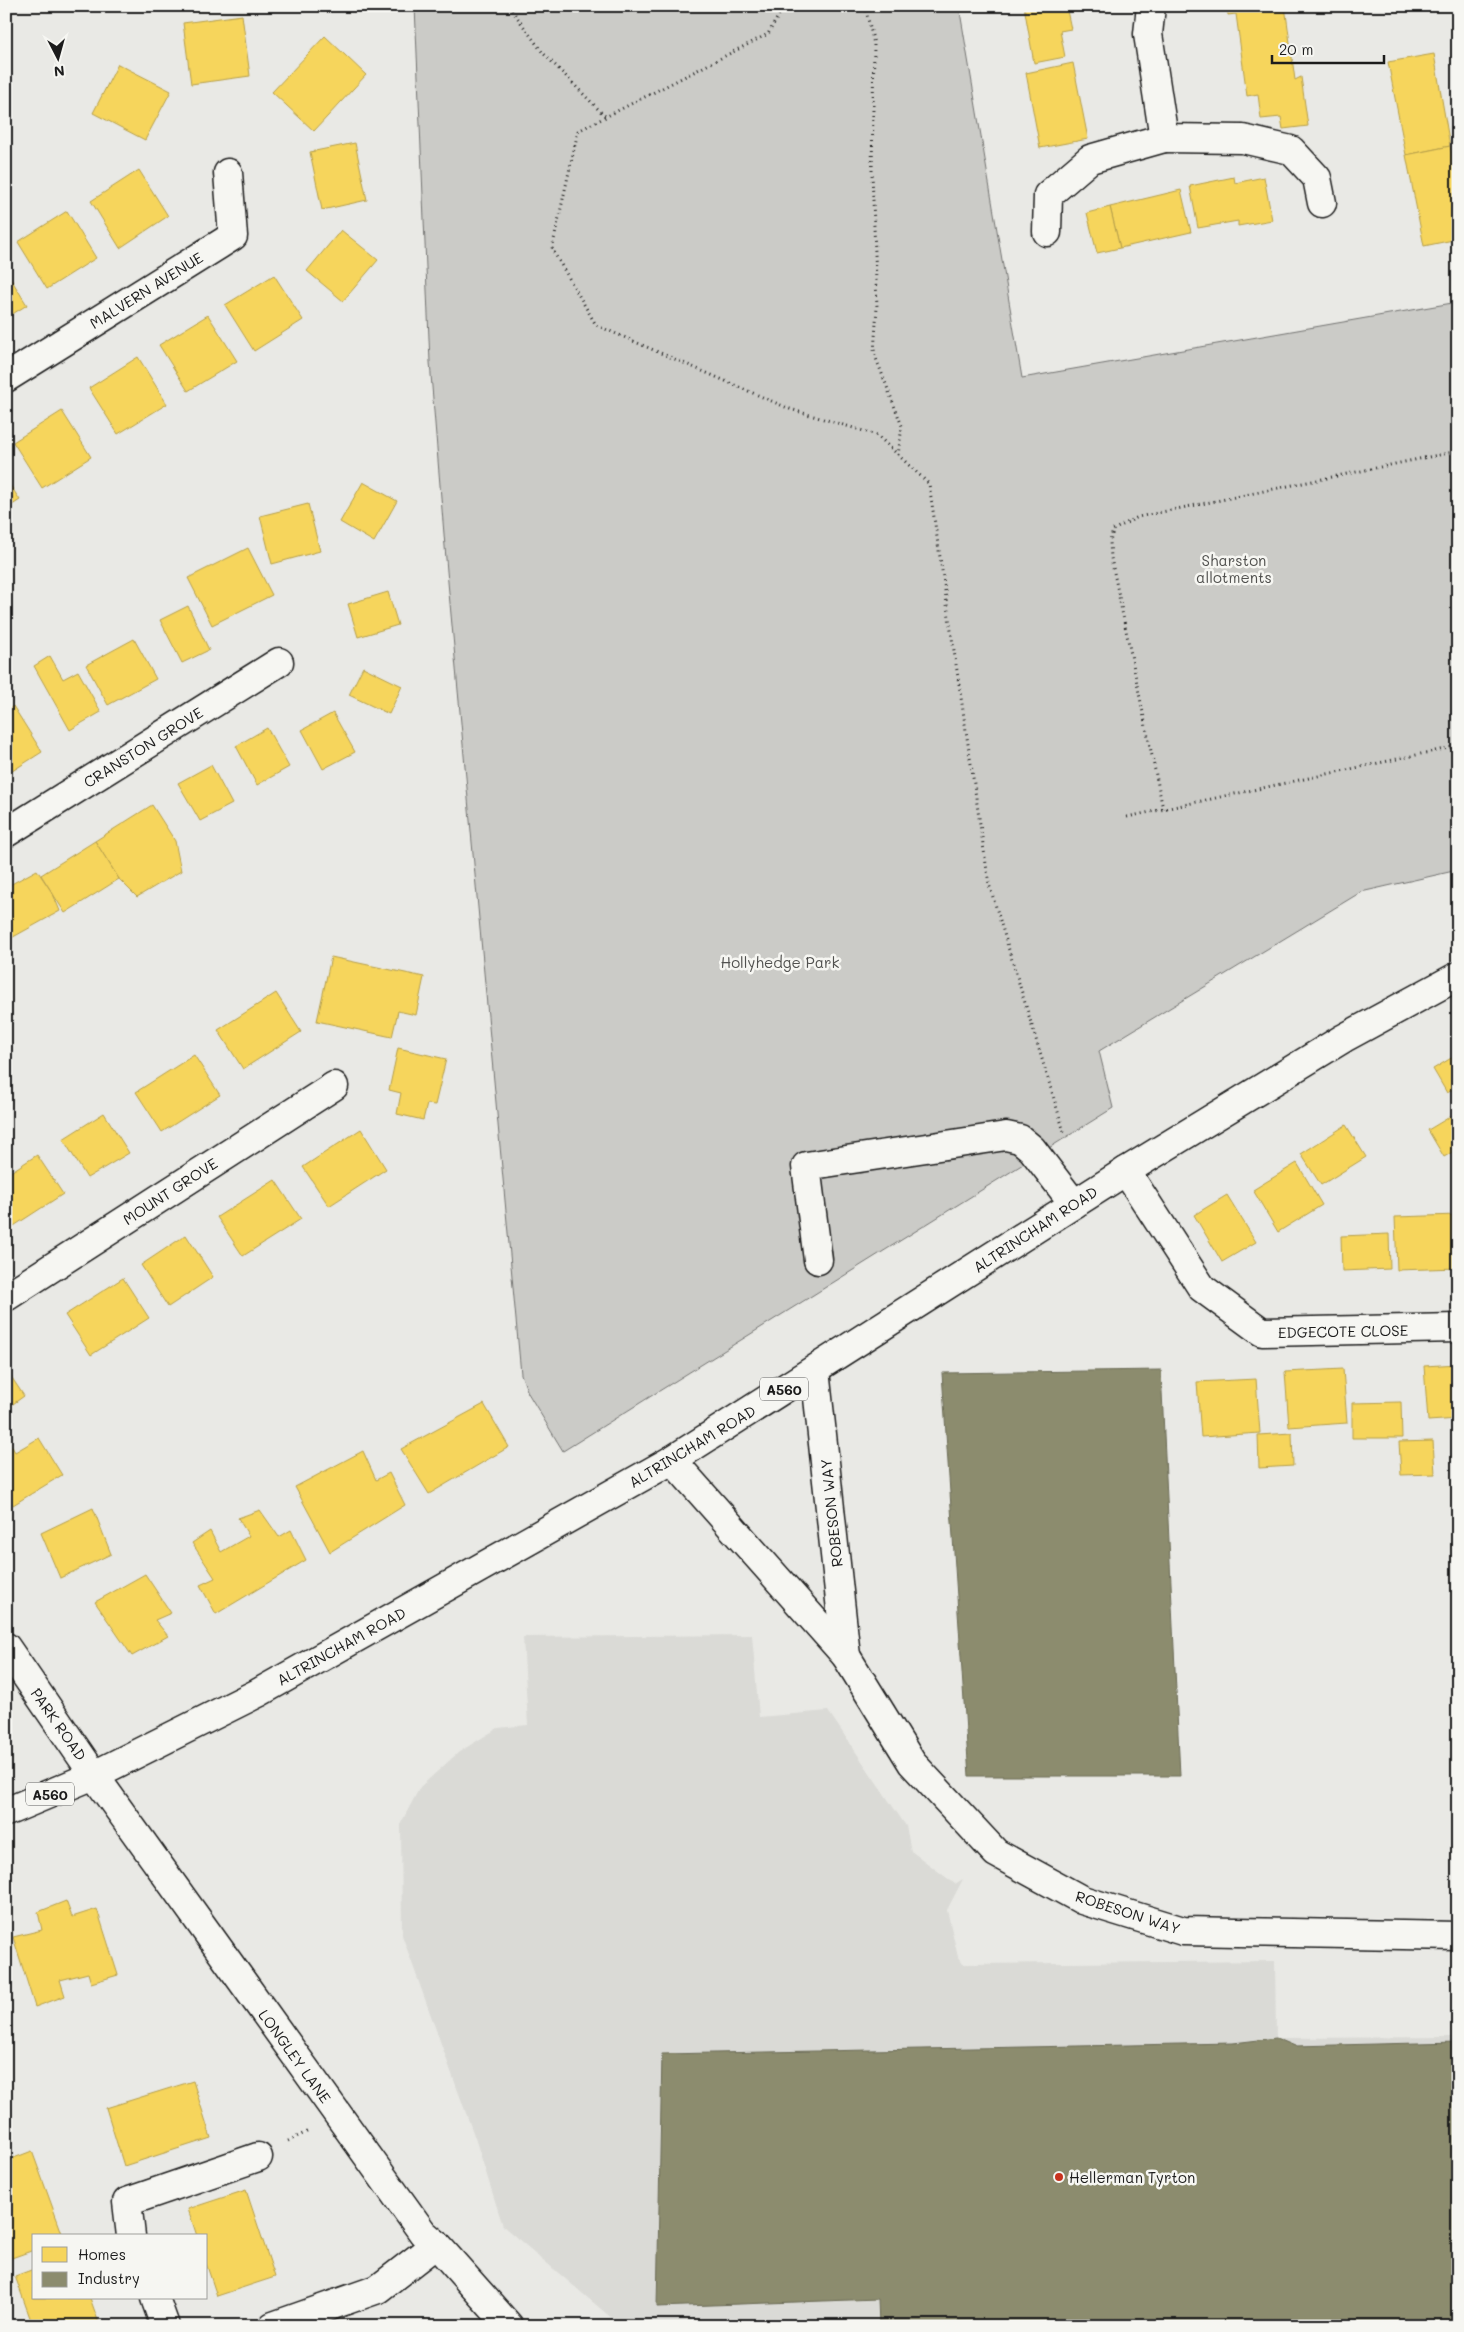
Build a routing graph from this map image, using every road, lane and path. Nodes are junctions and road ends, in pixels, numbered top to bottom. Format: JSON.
{"nodes":[{"id":1,"x":508,"y":6,"type":"edge"},
{"id":2,"x":784,"y":6,"type":"edge"},
{"id":3,"x":865,"y":6,"type":"edge"},
{"id":4,"x":1151,"y":6,"type":"edge"},
{"id":5,"x":606,"y":118,"type":"junction"},
{"id":6,"x":1164,"y":138,"type":"junction"},
{"id":7,"x":228,"y":173,"type":"dead end"},
{"id":8,"x":1322,"y":203,"type":"dead end"},
{"id":9,"x":1046,"y":232,"type":"dead end"},
{"id":10,"x":6,"y":378,"type":"edge"},
{"id":11,"x":1458,"y":452,"type":"edge"},
{"id":12,"x":898,"y":455,"type":"junction"},
{"id":13,"x":279,"y":662,"type":"dead end"},
{"id":14,"x":1458,"y":746,"type":"edge"},
{"id":15,"x":1163,"y":809,"type":"junction"},
{"id":16,"x":1127,"y":817,"type":"dead end"},
{"id":17,"x":6,"y":833,"type":"edge"},
{"id":18,"x":1458,"y":976,"type":"edge"},
{"id":19,"x":334,"y":1086,"type":"dead end"},
{"id":20,"x":1067,"y":1142,"type":"dead end"},
{"id":21,"x":1126,"y":1171,"type":"junction"},
{"id":22,"x":1074,"y":1204,"type":"junction"},
{"id":23,"x":818,"y":1260,"type":"dead end"},
{"id":24,"x":6,"y":1297,"type":"edge"},
{"id":25,"x":1458,"y":1328,"type":"edge"},
{"id":26,"x":816,"y":1370,"type":"junction"},
{"id":27,"x":672,"y":1460,"type":"junction"},
{"id":28,"x":6,"y":1647,"type":"edge"},
{"id":29,"x":846,"y":1656,"type":"junction"},
{"id":30,"x":94,"y":1775,"type":"junction"},
{"id":31,"x":6,"y":1812,"type":"edge"},
{"id":32,"x":1458,"y":1936,"type":"edge"},
{"id":33,"x":338,"y":2115,"type":"junction"},
{"id":34,"x":258,"y":2157,"type":"joint"},
{"id":35,"x":131,"y":2234,"type":"edge"},
{"id":36,"x":436,"y":2244,"type":"junction"},
{"id":37,"x":156,"y":2300,"type":"edge"},
{"id":38,"x":165,"y":2326,"type":"edge"},
{"id":39,"x":274,"y":2326,"type":"edge"},
{"id":40,"x":509,"y":2326,"type":"edge"}],
"edges":[{"from":1,"to":5,"type":"path"},
{"from":2,"to":5,"type":"path"},
{"from":3,"to":12,"type":"path"},
{"from":4,"to":6,"type":"street"},
{"from":5,"to":12,"type":"path"},
{"from":6,"to":8,"type":"street"},
{"from":6,"to":9,"type":"street"},
{"from":7,"to":10,"type":"street","name":"MALVERN AVENUE"},
{"from":11,"to":15,"type":"path"},
{"from":12,"to":20,"type":"path"},
{"from":13,"to":17,"type":"street","name":"CRANSTON GROVE"},
{"from":14,"to":15,"type":"path"},
{"from":15,"to":16,"type":"path"},
{"from":18,"to":21,"type":"street","name":"ALTRINCHAM ROAD","number":"A560"},
{"from":19,"to":24,"type":"street","name":"MOUNT GROVE"},
{"from":21,"to":22,"type":"street","name":"ALTRINCHAM ROAD","number":"A560"},
{"from":21,"to":25,"type":"street","name":"EDGECOTE CLOSE"},
{"from":22,"to":23,"type":"street"},
{"from":22,"to":26,"type":"street","name":"ALTRINCHAM ROAD","number":"A560"},
{"from":26,"to":27,"type":"street","name":"ALTRINCHAM ROAD","number":"A560"},
{"from":26,"to":29,"type":"street","name":"ROBESON WAY"},
{"from":27,"to":29,"type":"street","name":"ROBESON WAY"},
{"from":27,"to":30,"type":"street","name":"ALTRINCHAM ROAD","number":"A560"},
{"from":28,"to":30,"type":"street","name":"PARK ROAD"},
{"from":29,"to":32,"type":"street","name":"ROBESON WAY"},
{"from":30,"to":31,"type":"street","name":"ALTRINCHAM ROAD","number":"A560"},
{"from":30,"to":33,"type":"street","name":"LONGLEY LANE"},
{"from":33,"to":34,"type":"path"},
{"from":33,"to":36,"type":"street","name":"LONGLEY LANE"},
{"from":34,"to":35,"type":"street"},
{"from":36,"to":39,"type":"street"},
{"from":36,"to":40,"type":"street","name":"LONGLEY LANE"},
{"from":37,"to":38,"type":"street"}]}
